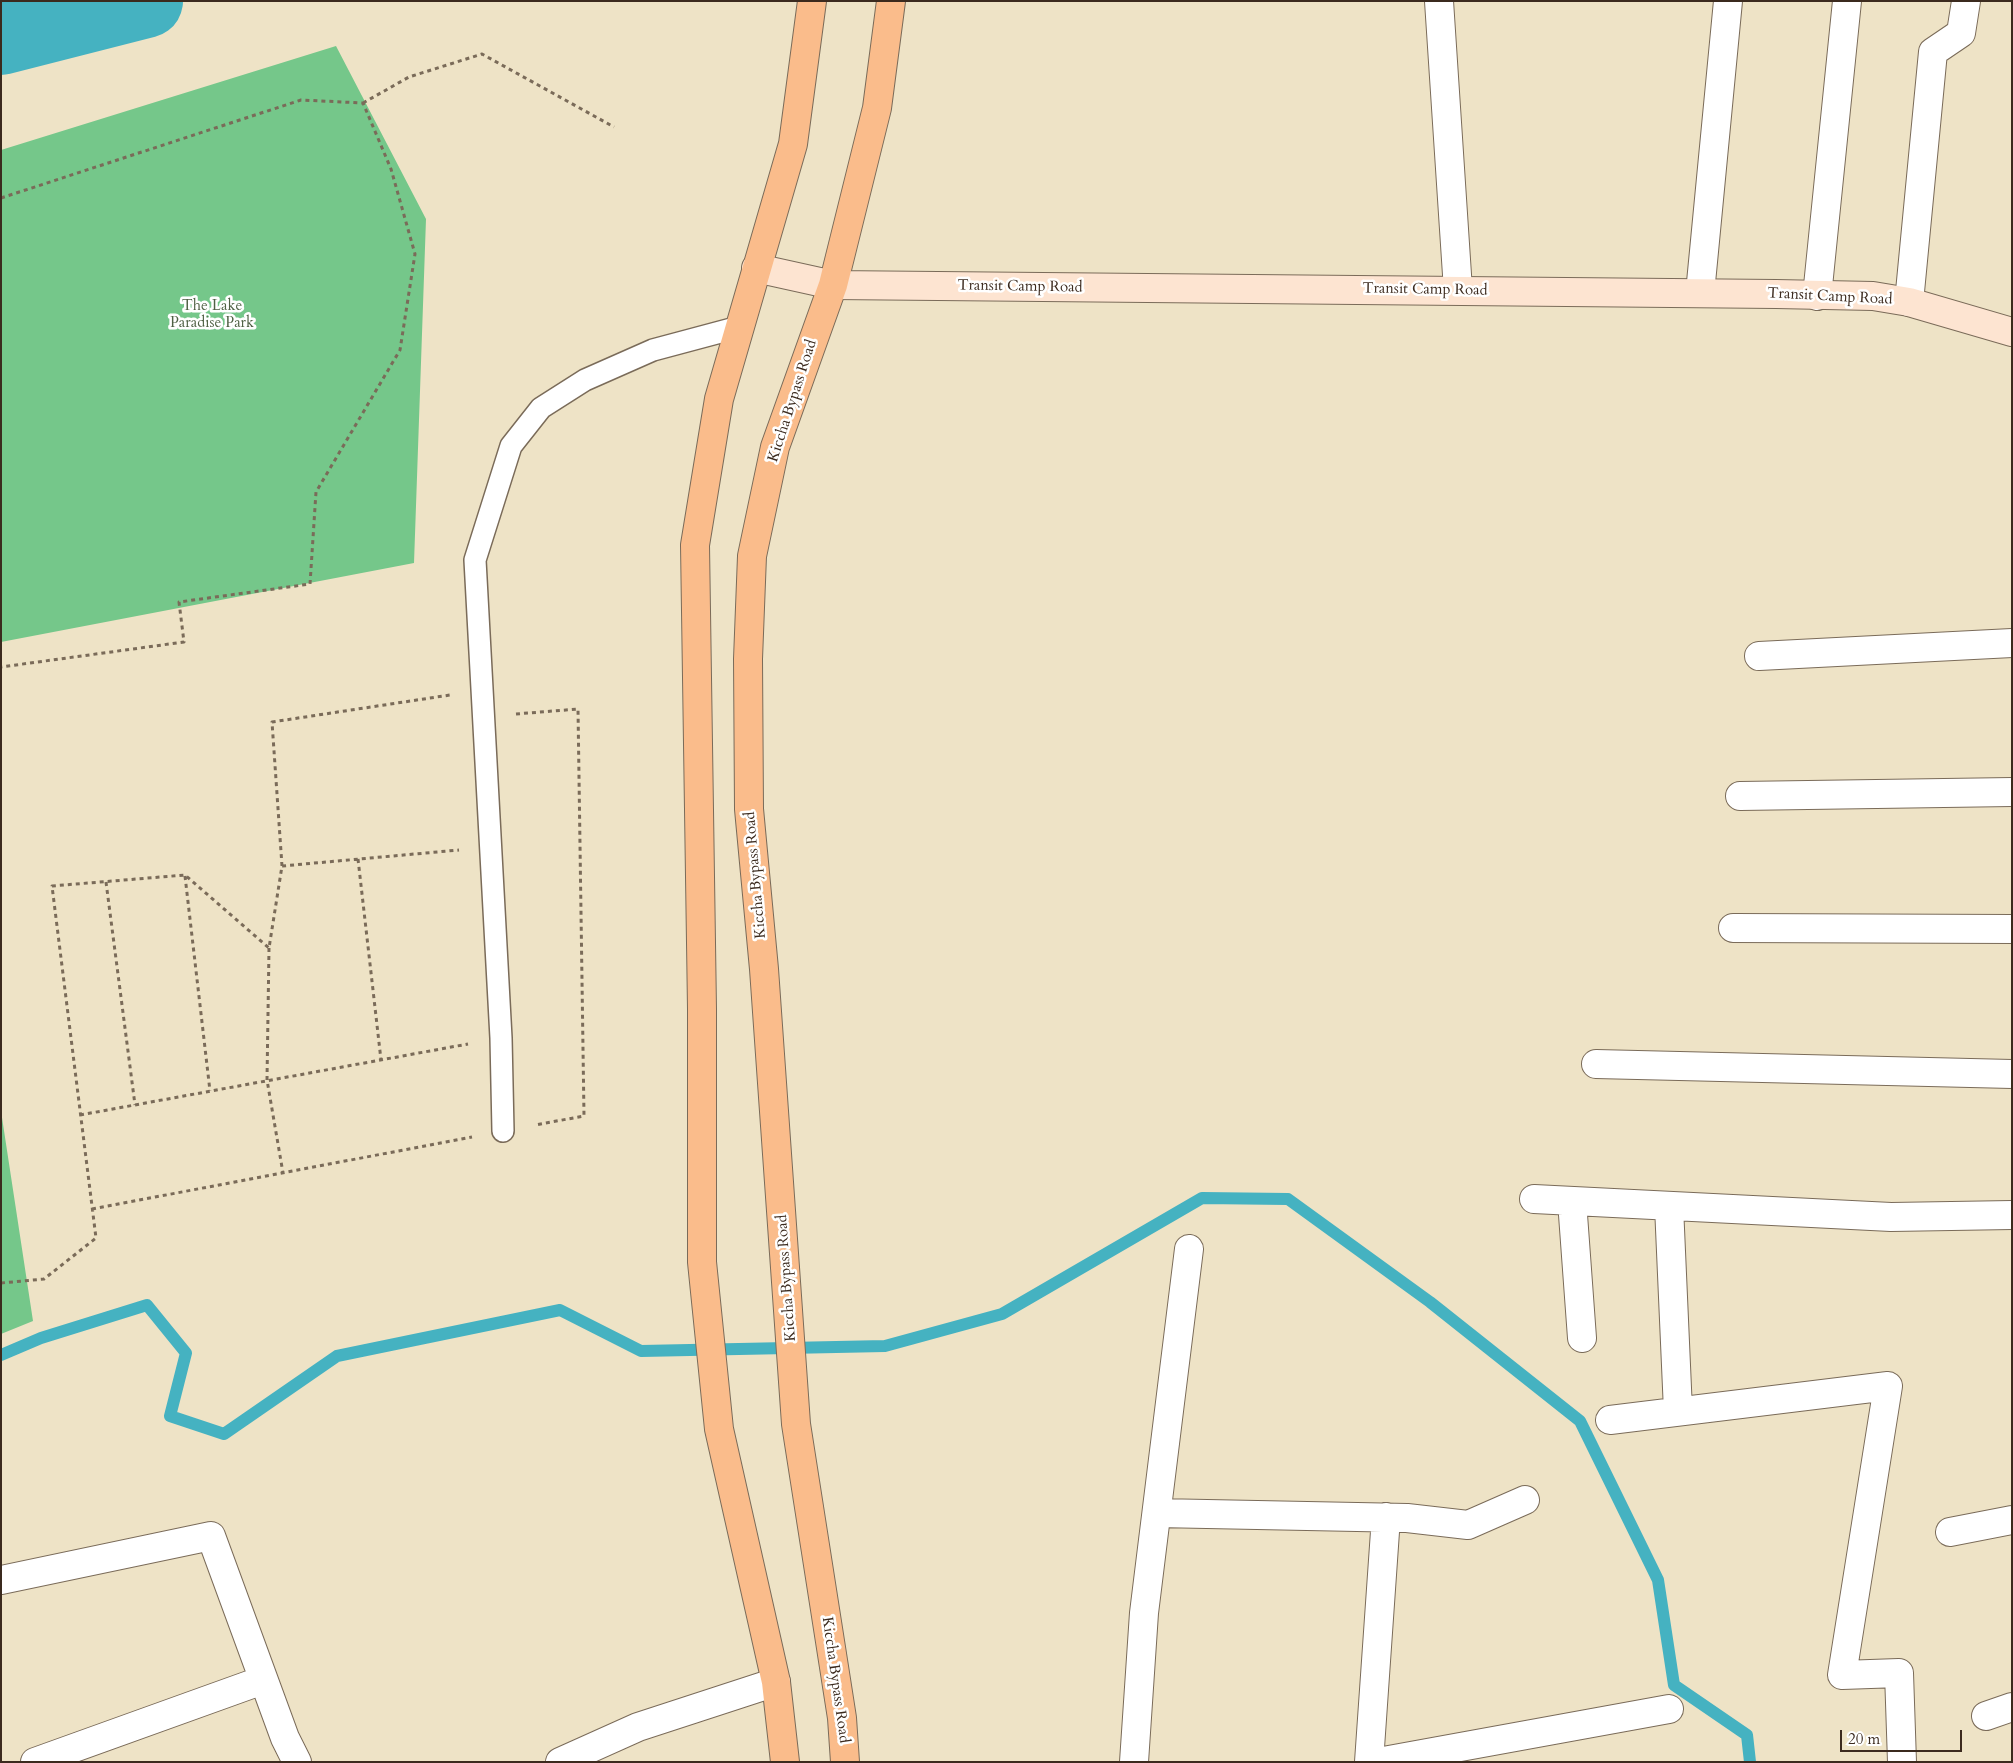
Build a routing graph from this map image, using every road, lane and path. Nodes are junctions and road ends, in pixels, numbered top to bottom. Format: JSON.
{"nodes":[{"id":1,"x":812,"y":1,"type":"edge"},
{"id":2,"x":891,"y":1,"type":"edge"},
{"id":3,"x":1440,"y":1,"type":"edge"},
{"id":4,"x":1728,"y":1,"type":"edge"},
{"id":5,"x":1847,"y":1,"type":"edge"},
{"id":6,"x":1966,"y":1,"type":"edge"},
{"id":7,"x":363,"y":102,"type":"junction"},
{"id":8,"x":614,"y":127,"type":"dead end"},
{"id":9,"x":1,"y":198,"type":"edge"},
{"id":10,"x":756,"y":268,"type":"junction"},
{"id":11,"x":833,"y":285,"type":"junction"},
{"id":12,"x":1458,"y":290,"type":"junction"},
{"id":13,"x":1700,"y":293,"type":"junction"},
{"id":14,"x":1817,"y":296,"type":"junction"},
{"id":15,"x":1909,"y":302,"type":"junction"},
{"id":16,"x":739,"y":327,"type":"junction"},
{"id":17,"x":2012,"y":332,"type":"edge"},
{"id":18,"x":2012,"y":644,"type":"edge"},
{"id":19,"x":1759,"y":656,"type":"dead end"},
{"id":20,"x":1,"y":666,"type":"edge"},
{"id":21,"x":482,"y":690,"type":"junction"},
{"id":22,"x":483,"y":716,"type":"junction"},
{"id":23,"x":2012,"y":792,"type":"edge"},
{"id":24,"x":1740,"y":796,"type":"dead end"},
{"id":25,"x":490,"y":848,"type":"junction"},
{"id":26,"x":358,"y":859,"type":"junction"},
{"id":27,"x":282,"y":866,"type":"junction"},
{"id":28,"x":185,"y":875,"type":"junction"},
{"id":29,"x":106,"y":882,"type":"junction"},
{"id":30,"x":1733,"y":928,"type":"dead end"},
{"id":31,"x":2012,"y":929,"type":"edge"},
{"id":32,"x":269,"y":948,"type":"junction"},
{"id":33,"x":501,"y":1038,"type":"junction"},
{"id":34,"x":381,"y":1060,"type":"junction"},
{"id":35,"x":1596,"y":1064,"type":"dead end"},
{"id":36,"x":2012,"y":1074,"type":"edge"},
{"id":37,"x":267,"y":1080,"type":"junction"},
{"id":38,"x":210,"y":1091,"type":"junction"},
{"id":39,"x":135,"y":1105,"type":"junction"},
{"id":40,"x":80,"y":1115,"type":"junction"},
{"id":41,"x":503,"y":1131,"type":"junction"},
{"id":42,"x":283,"y":1173,"type":"junction"},
{"id":43,"x":1534,"y":1199,"type":"dead end"},
{"id":44,"x":1572,"y":1201,"type":"junction"},
{"id":45,"x":1669,"y":1206,"type":"junction"},
{"id":46,"x":92,"y":1209,"type":"junction"},
{"id":47,"x":2012,"y":1215,"type":"edge"},
{"id":48,"x":1189,"y":1249,"type":"dead end"},
{"id":49,"x":1,"y":1283,"type":"edge"},
{"id":50,"x":1582,"y":1338,"type":"dead end"},
{"id":51,"x":1678,"y":1412,"type":"junction"},
{"id":52,"x":1610,"y":1420,"type":"dead end"},
{"id":53,"x":1525,"y":1500,"type":"dead end"},
{"id":54,"x":1157,"y":1513,"type":"junction"},
{"id":55,"x":1386,"y":1517,"type":"junction"},
{"id":56,"x":2012,"y":1520,"type":"edge"},
{"id":57,"x":1950,"y":1532,"type":"dead end"},
{"id":58,"x":1,"y":1580,"type":"edge"},
{"id":59,"x":263,"y":1680,"type":"junction"},
{"id":60,"x":776,"y":1682,"type":"junction"},
{"id":61,"x":2012,"y":1707,"type":"edge"},
{"id":62,"x":1669,"y":1710,"type":"dead end"},
{"id":63,"x":1986,"y":1716,"type":"dead end"},
{"id":64,"x":35,"y":1762,"type":"edge"},
{"id":65,"x":296,"y":1762,"type":"edge"},
{"id":66,"x":560,"y":1762,"type":"edge"},
{"id":67,"x":785,"y":1762,"type":"edge"},
{"id":68,"x":845,"y":1762,"type":"edge"},
{"id":69,"x":1134,"y":1762,"type":"edge"},
{"id":70,"x":1369,"y":1762,"type":"edge"},
{"id":71,"x":1378,"y":1762,"type":"edge"},
{"id":72,"x":1902,"y":1762,"type":"edge"}],
"edges":[{"from":1,"to":10,"type":"main road"},
{"from":2,"to":11,"type":"main road","name":"Kiccha Bypass Road"},
{"from":3,"to":12,"type":"street"},
{"from":4,"to":13,"type":"street"},
{"from":5,"to":14,"type":"street"},
{"from":6,"to":15,"type":"street"},
{"from":7,"to":8,"type":"path"},
{"from":7,"to":9,"type":"path"},
{"from":7,"to":20,"type":"path"},
{"from":10,"to":11,"type":"main road","name":"Transit Camp Road"},
{"from":10,"to":16,"type":"main road"},
{"from":11,"to":12,"type":"main road","name":"Transit Camp Road"},
{"from":11,"to":68,"type":"main road","name":"Kiccha Bypass Road"},
{"from":12,"to":13,"type":"main road","name":"Transit Camp Road"},
{"from":13,"to":14,"type":"main road","name":"Transit Camp Road"},
{"from":14,"to":15,"type":"main road","name":"Transit Camp Road"},
{"from":15,"to":17,"type":"main road","name":"Transit Camp Road"},
{"from":16,"to":21,"type":"lane"},
{"from":16,"to":60,"type":"main road"},
{"from":18,"to":19,"type":"street"},
{"from":21,"to":22,"type":"lane"},
{"from":21,"to":27,"type":"path"},
{"from":22,"to":25,"type":"lane"},
{"from":22,"to":41,"type":"path"},
{"from":23,"to":24,"type":"street"},
{"from":25,"to":26,"type":"path"},
{"from":25,"to":33,"type":"lane"},
{"from":26,"to":27,"type":"path"},
{"from":26,"to":34,"type":"path"},
{"from":27,"to":32,"type":"path"},
{"from":28,"to":29,"type":"path"},
{"from":28,"to":32,"type":"path"},
{"from":28,"to":38,"type":"path"},
{"from":29,"to":39,"type":"path"},
{"from":29,"to":40,"type":"path"},
{"from":30,"to":31,"type":"street"},
{"from":32,"to":37,"type":"path"},
{"from":33,"to":34,"type":"path"},
{"from":33,"to":41,"type":"lane"},
{"from":34,"to":37,"type":"path"},
{"from":35,"to":36,"type":"street"},
{"from":37,"to":38,"type":"path"},
{"from":37,"to":42,"type":"path"},
{"from":38,"to":39,"type":"path"},
{"from":39,"to":40,"type":"path"},
{"from":40,"to":46,"type":"path"},
{"from":41,"to":42,"type":"path"},
{"from":42,"to":46,"type":"path"},
{"from":43,"to":44,"type":"street"},
{"from":44,"to":45,"type":"street"},
{"from":44,"to":50,"type":"street"},
{"from":45,"to":47,"type":"street"},
{"from":45,"to":51,"type":"street"},
{"from":46,"to":49,"type":"path"},
{"from":48,"to":54,"type":"street"},
{"from":51,"to":52,"type":"street"},
{"from":51,"to":72,"type":"street"},
{"from":53,"to":55,"type":"street"},
{"from":54,"to":55,"type":"street"},
{"from":54,"to":69,"type":"street"},
{"from":55,"to":70,"type":"street"},
{"from":56,"to":57,"type":"street"},
{"from":58,"to":59,"type":"street"},
{"from":59,"to":64,"type":"street"},
{"from":59,"to":65,"type":"street"},
{"from":60,"to":66,"type":"street"},
{"from":60,"to":67,"type":"main road"},
{"from":61,"to":63,"type":"street"},
{"from":62,"to":71,"type":"street"}]}
